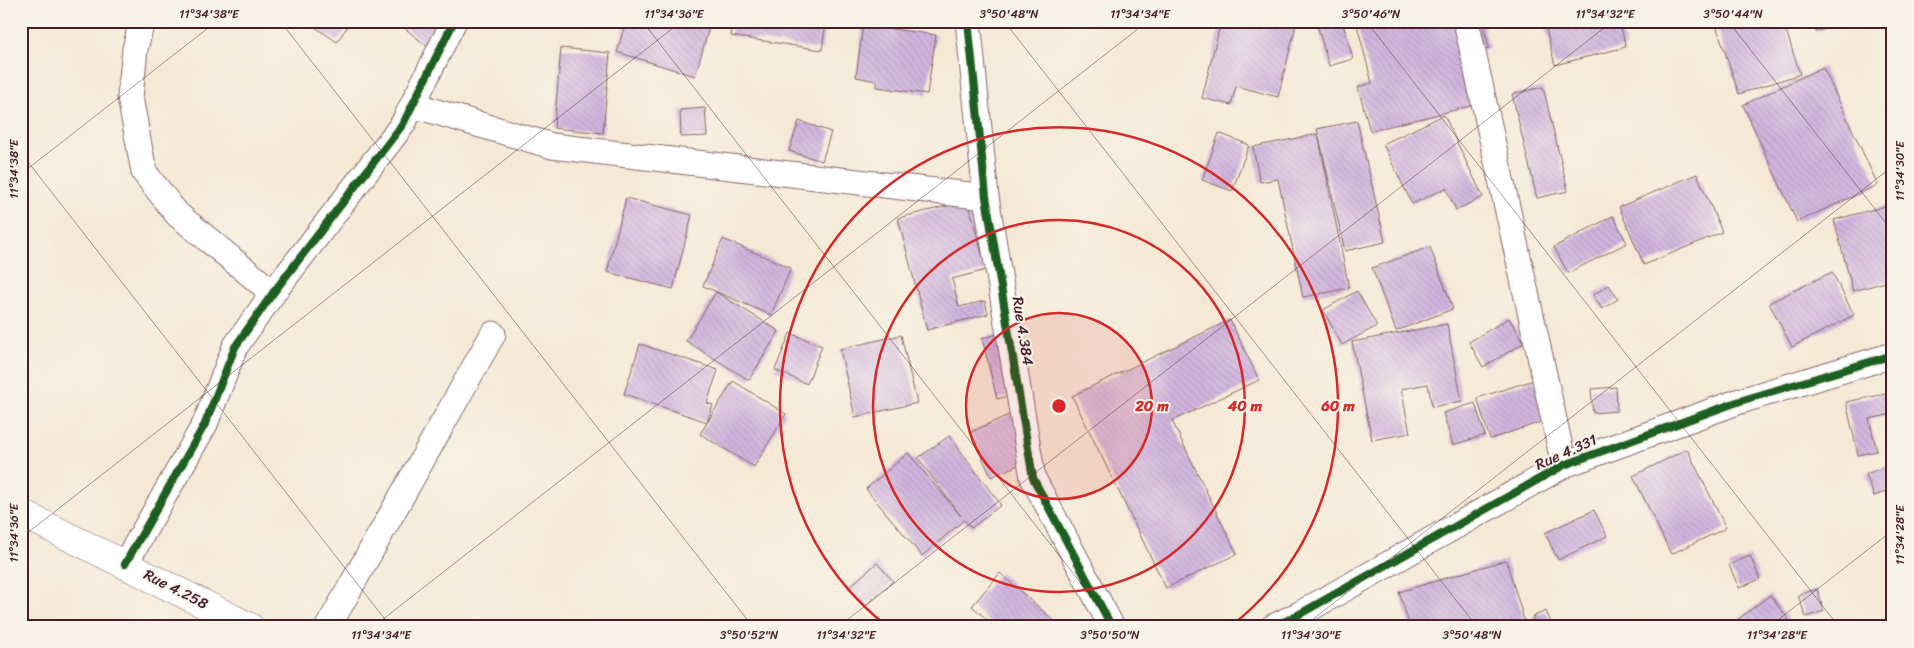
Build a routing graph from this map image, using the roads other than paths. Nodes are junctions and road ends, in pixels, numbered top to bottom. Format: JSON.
{"nodes":[{"id":1,"x":142,"y":21,"type":"edge"},
{"id":2,"x":454,"y":21,"type":"edge"},
{"id":3,"x":968,"y":21,"type":"edge"},
{"id":4,"x":1466,"y":21,"type":"edge"},
{"id":5,"x":413,"y":105,"type":"junction"},
{"id":6,"x":986,"y":197,"type":"junction"},
{"id":7,"x":273,"y":293,"type":"junction"},
{"id":8,"x":493,"y":334,"type":"dead end"},
{"id":9,"x":1893,"y":355,"type":"edge"},
{"id":10,"x":1564,"y":465,"type":"junction"},
{"id":11,"x":21,"y":513,"type":"edge"},
{"id":12,"x":125,"y":564,"type":"junction"},
{"id":13,"x":1300,"y":621,"type":"edge"},
{"id":14,"x":250,"y":627,"type":"edge"},
{"id":15,"x":328,"y":627,"type":"edge"},
{"id":16,"x":1112,"y":627,"type":"edge"},
{"id":17,"x":1273,"y":627,"type":"edge"}],
"edges":[{"from":1,"to":7,"type":"street"},
{"from":2,"to":5,"type":"street"},
{"from":3,"to":6,"type":"street","name":"Rue 4.384"},
{"from":4,"to":10,"type":"street"},
{"from":5,"to":6,"type":"street"},
{"from":5,"to":7,"type":"street"},
{"from":6,"to":16,"type":"street","name":"Rue 4.384"},
{"from":7,"to":12,"type":"street"},
{"from":8,"to":15,"type":"street"},
{"from":9,"to":10,"type":"street","name":"Rue 4.331"},
{"from":10,"to":13,"type":"street","name":"Rue 4.331"},
{"from":11,"to":12,"type":"highway","name":"Rue 4.258"},
{"from":12,"to":14,"type":"highway","name":"Rue 4.258"},
{"from":13,"to":17,"type":"street","name":"Rue 4.331"}]}
